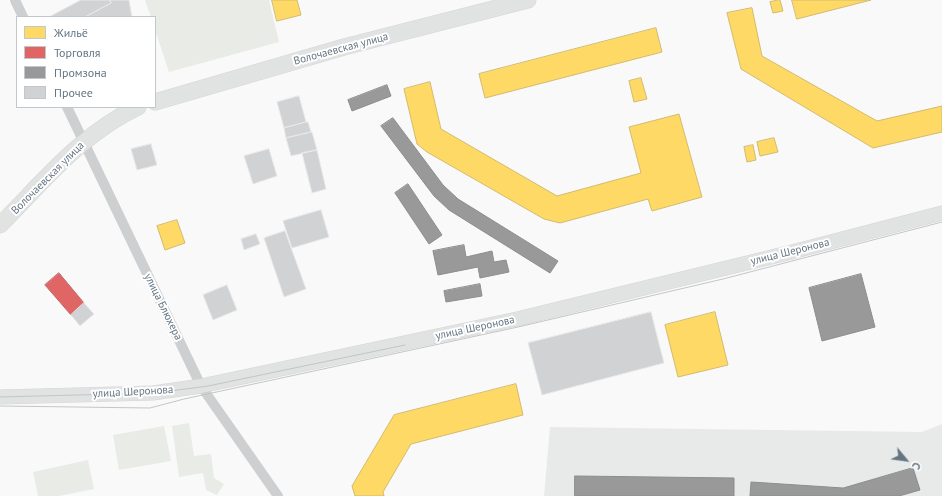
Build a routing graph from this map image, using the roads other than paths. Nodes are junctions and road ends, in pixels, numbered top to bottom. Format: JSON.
{"nodes":[{"id":1,"x":15,"y":0,"type":"edge"},
{"id":2,"x":528,"y":0,"type":"edge"},
{"id":3,"x":23,"y":16,"type":"edge"},
{"id":4,"x":156,"y":102,"type":"edge"},
{"id":5,"x":68,"y":108,"type":"edge"},
{"id":6,"x":136,"y":108,"type":"edge"},
{"id":7,"x":84,"y":141,"type":"junction"},
{"id":8,"x":942,"y":213,"type":"edge"},
{"id":9,"x":0,"y":225,"type":"edge"},
{"id":10,"x":202,"y":386,"type":"junction"},
{"id":11,"x":0,"y":397,"type":"edge"},
{"id":12,"x":278,"y":496,"type":"edge"}],
"edges":[{"from":1,"to":3,"type":"street"},
{"from":2,"to":4,"type":"main road","name":"Волочаевская улица"},
{"from":5,"to":7,"type":"street","name":"улица Блюхера"},
{"from":6,"to":7,"type":"main road","name":"Волочаевская улица"},
{"from":7,"to":9,"type":"main road","name":"Волочаевская улица"},
{"from":7,"to":10,"type":"street","name":"улица Блюхера"},
{"from":8,"to":10,"type":"main road","name":"улица Шеронова"},
{"from":10,"to":11,"type":"main road","name":"улица Шеронова"},
{"from":10,"to":12,"type":"street","name":"улица Блюхера"}]}
